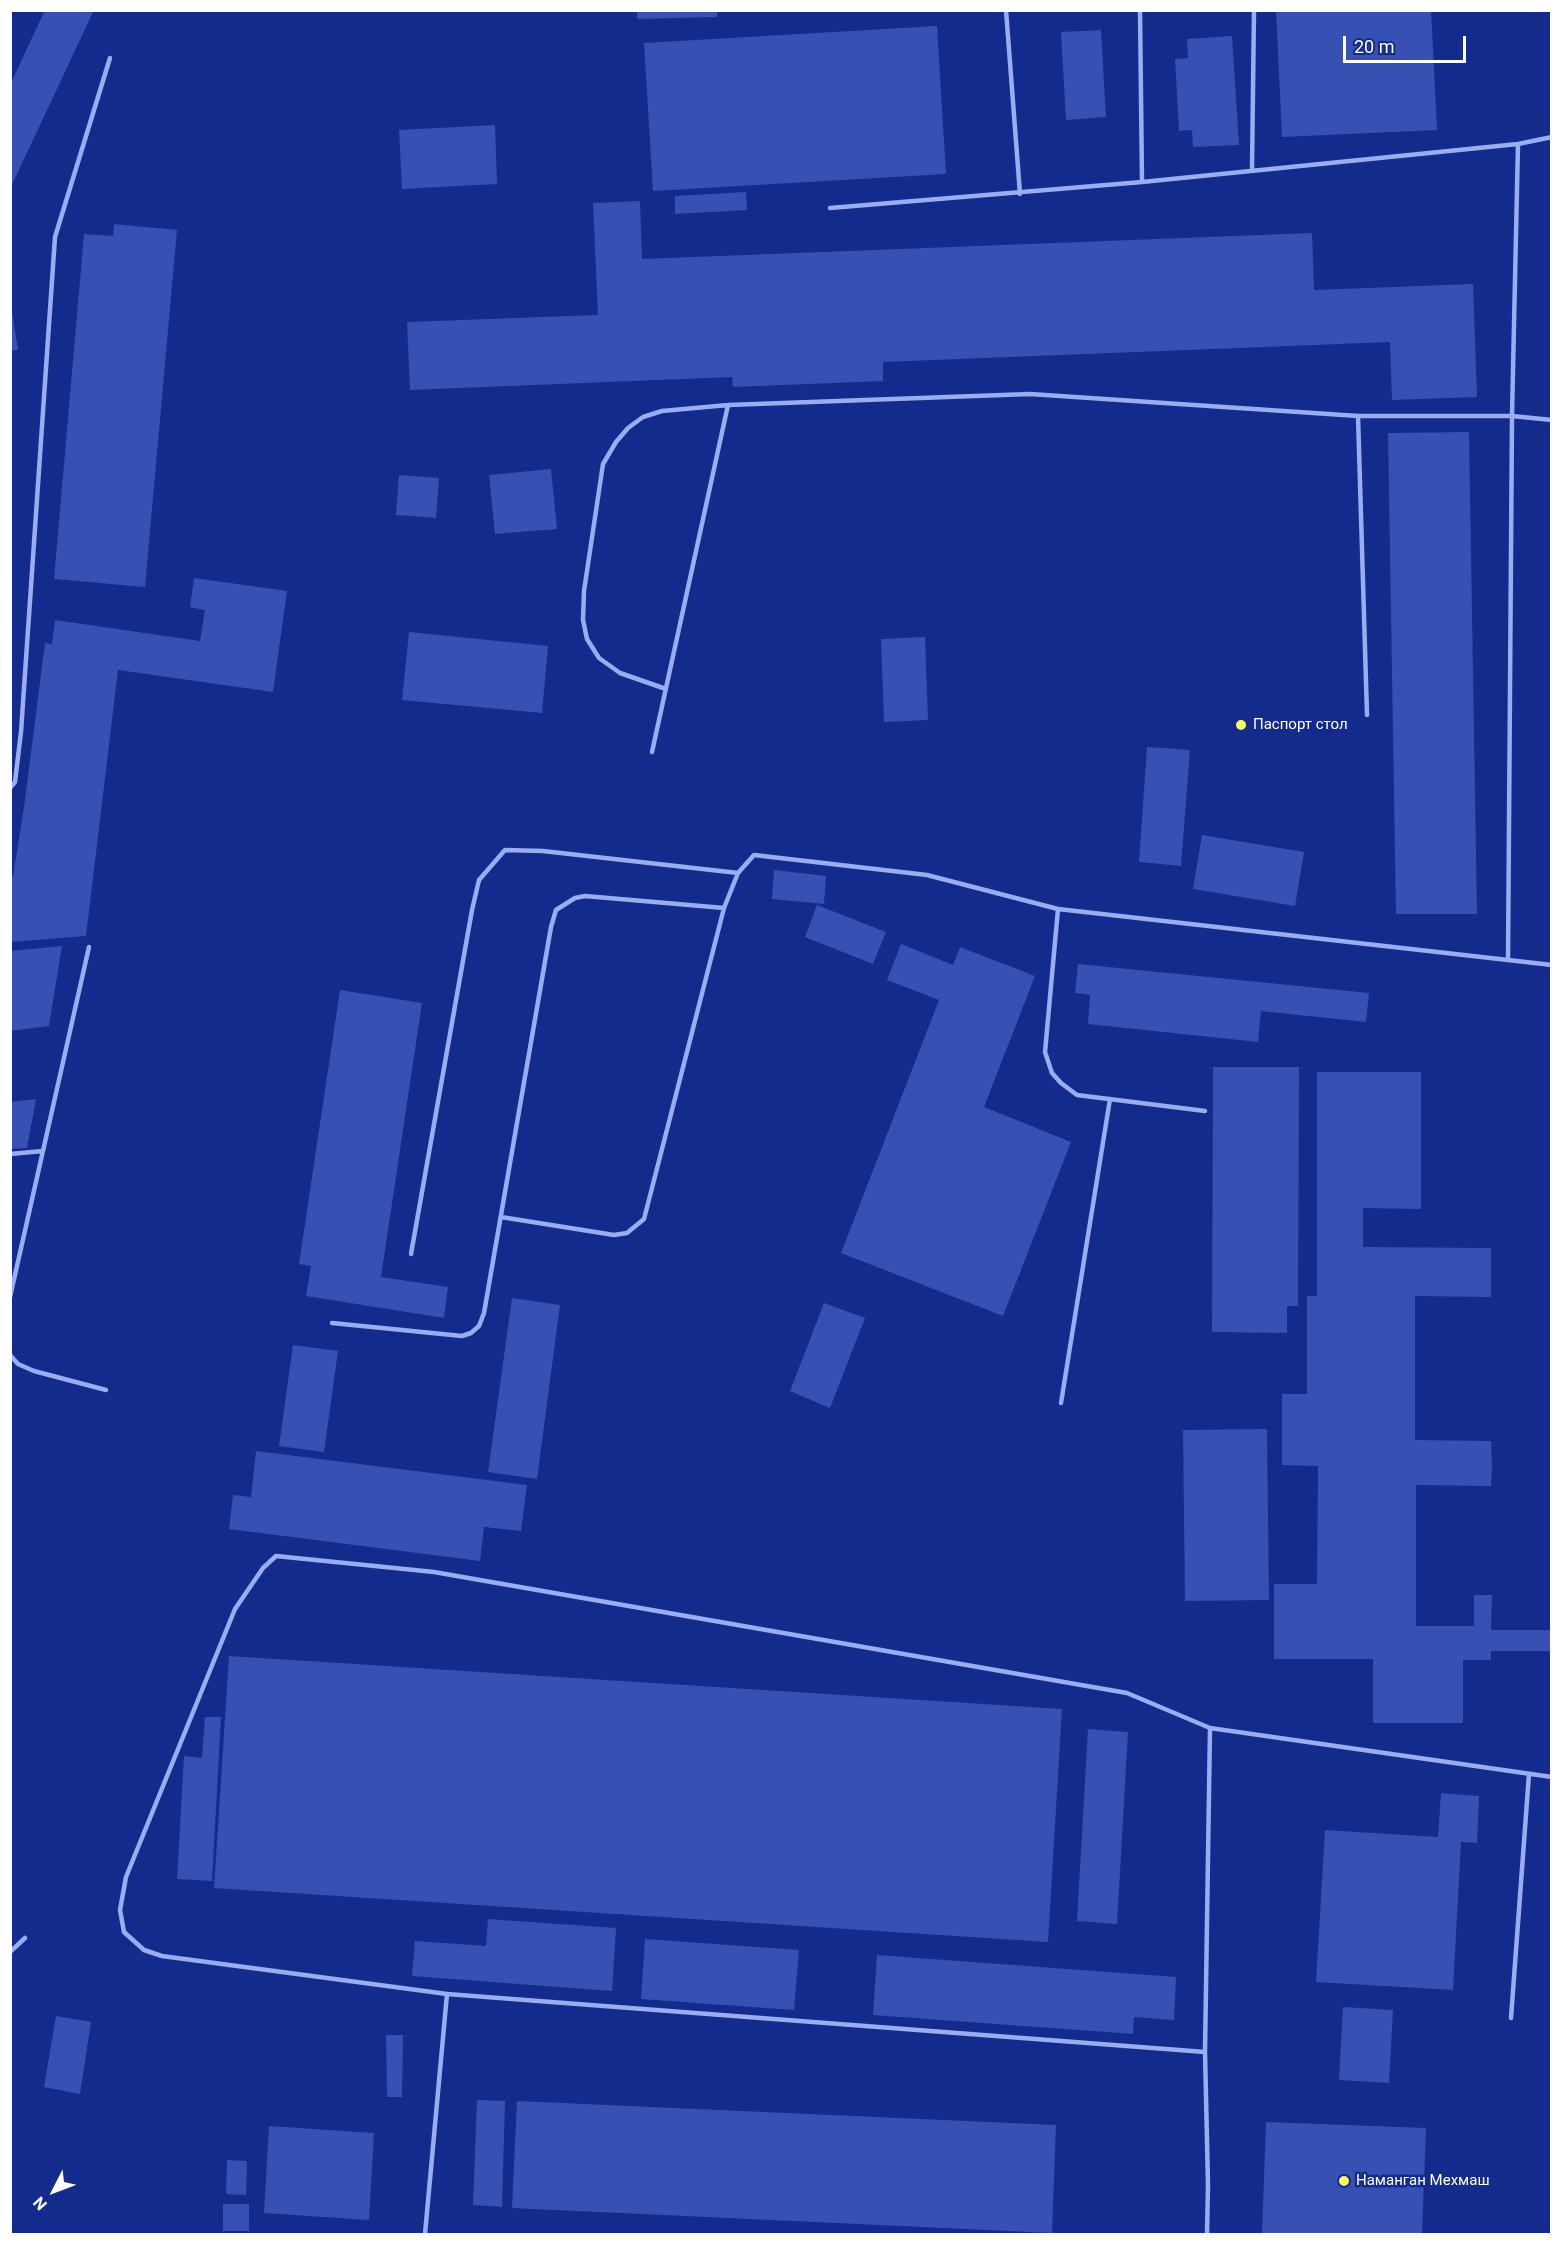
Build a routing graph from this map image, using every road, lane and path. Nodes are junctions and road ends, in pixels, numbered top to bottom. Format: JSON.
{"nodes":[{"id":1,"x":1006,"y":10,"type":"edge"},
{"id":2,"x":1140,"y":10,"type":"edge"},
{"id":3,"x":1254,"y":10,"type":"edge"},
{"id":4,"x":110,"y":58,"type":"dead end"},
{"id":5,"x":1551,"y":137,"type":"edge"},
{"id":6,"x":1518,"y":144,"type":"junction"},
{"id":7,"x":1252,"y":170,"type":"junction"},
{"id":8,"x":1142,"y":182,"type":"junction"},
{"id":9,"x":1020,"y":194,"type":"junction"},
{"id":10,"x":830,"y":208,"type":"dead end"},
{"id":11,"x":728,"y":405,"type":"junction"},
{"id":12,"x":1358,"y":416,"type":"junction"},
{"id":13,"x":1512,"y":416,"type":"junction"},
{"id":14,"x":1551,"y":420,"type":"edge"},
{"id":15,"x":666,"y":689,"type":"junction"},
{"id":16,"x":1367,"y":716,"type":"dead end"},
{"id":17,"x":652,"y":752,"type":"dead end"},
{"id":18,"x":10,"y":788,"type":"edge"},
{"id":19,"x":738,"y":873,"type":"junction"},
{"id":20,"x":724,"y":908,"type":"junction"},
{"id":21,"x":1058,"y":909,"type":"junction"},
{"id":22,"x":89,"y":947,"type":"dead end"},
{"id":23,"x":1508,"y":960,"type":"junction"},
{"id":24,"x":1551,"y":965,"type":"edge"},
{"id":25,"x":1110,"y":1099,"type":"junction"},
{"id":26,"x":1205,"y":1111,"type":"dead end"},
{"id":27,"x":43,"y":1151,"type":"junction"},
{"id":28,"x":10,"y":1154,"type":"edge"},
{"id":29,"x":501,"y":1217,"type":"junction"},
{"id":30,"x":411,"y":1254,"type":"dead end"},
{"id":31,"x":10,"y":1297,"type":"edge"},
{"id":32,"x":332,"y":1323,"type":"dead end"},
{"id":33,"x":10,"y":1355,"type":"edge"},
{"id":34,"x":106,"y":1390,"type":"dead end"},
{"id":35,"x":1061,"y":1402,"type":"dead end"},
{"id":36,"x":1210,"y":1728,"type":"junction"},
{"id":37,"x":1529,"y":1774,"type":"junction"},
{"id":38,"x":1551,"y":1777,"type":"edge"},
{"id":39,"x":25,"y":1938,"type":"dead end"},
{"id":40,"x":10,"y":1952,"type":"edge"},
{"id":41,"x":447,"y":1994,"type":"junction"},
{"id":42,"x":1511,"y":2018,"type":"dead end"},
{"id":43,"x":1205,"y":2052,"type":"junction"},
{"id":44,"x":424,"y":2235,"type":"edge"},
{"id":45,"x":1207,"y":2235,"type":"edge"}],
"edges":[{"from":1,"to":9,"type":"lane"},
{"from":2,"to":8,"type":"lane"},
{"from":3,"to":7,"type":"lane"},
{"from":4,"to":18,"type":"lane"},
{"from":5,"to":6,"type":"lane"},
{"from":6,"to":7,"type":"lane"},
{"from":6,"to":13,"type":"lane"},
{"from":7,"to":8,"type":"lane"},
{"from":8,"to":9,"type":"lane"},
{"from":9,"to":10,"type":"lane"},
{"from":11,"to":12,"type":"lane"},
{"from":11,"to":15,"type":"lane"},
{"from":11,"to":15,"type":"lane"},
{"from":12,"to":13,"type":"lane"},
{"from":12,"to":16,"type":"lane"},
{"from":13,"to":14,"type":"lane"},
{"from":13,"to":23,"type":"lane"},
{"from":15,"to":17,"type":"lane"},
{"from":19,"to":20,"type":"lane"},
{"from":19,"to":21,"type":"lane"},
{"from":19,"to":30,"type":"lane"},
{"from":20,"to":29,"type":"lane"},
{"from":20,"to":29,"type":"lane"},
{"from":21,"to":23,"type":"lane"},
{"from":21,"to":25,"type":"lane"},
{"from":22,"to":27,"type":"lane"},
{"from":23,"to":24,"type":"lane"},
{"from":25,"to":26,"type":"lane"},
{"from":25,"to":35,"type":"lane"},
{"from":27,"to":28,"type":"lane"},
{"from":27,"to":31,"type":"lane"},
{"from":29,"to":32,"type":"lane"},
{"from":33,"to":34,"type":"lane"},
{"from":36,"to":37,"type":"lane"},
{"from":36,"to":41,"type":"lane"},
{"from":36,"to":43,"type":"lane"},
{"from":37,"to":38,"type":"lane"},
{"from":37,"to":42,"type":"lane"},
{"from":39,"to":40,"type":"lane"},
{"from":41,"to":43,"type":"lane"},
{"from":41,"to":44,"type":"lane"},
{"from":43,"to":45,"type":"lane"}]}
